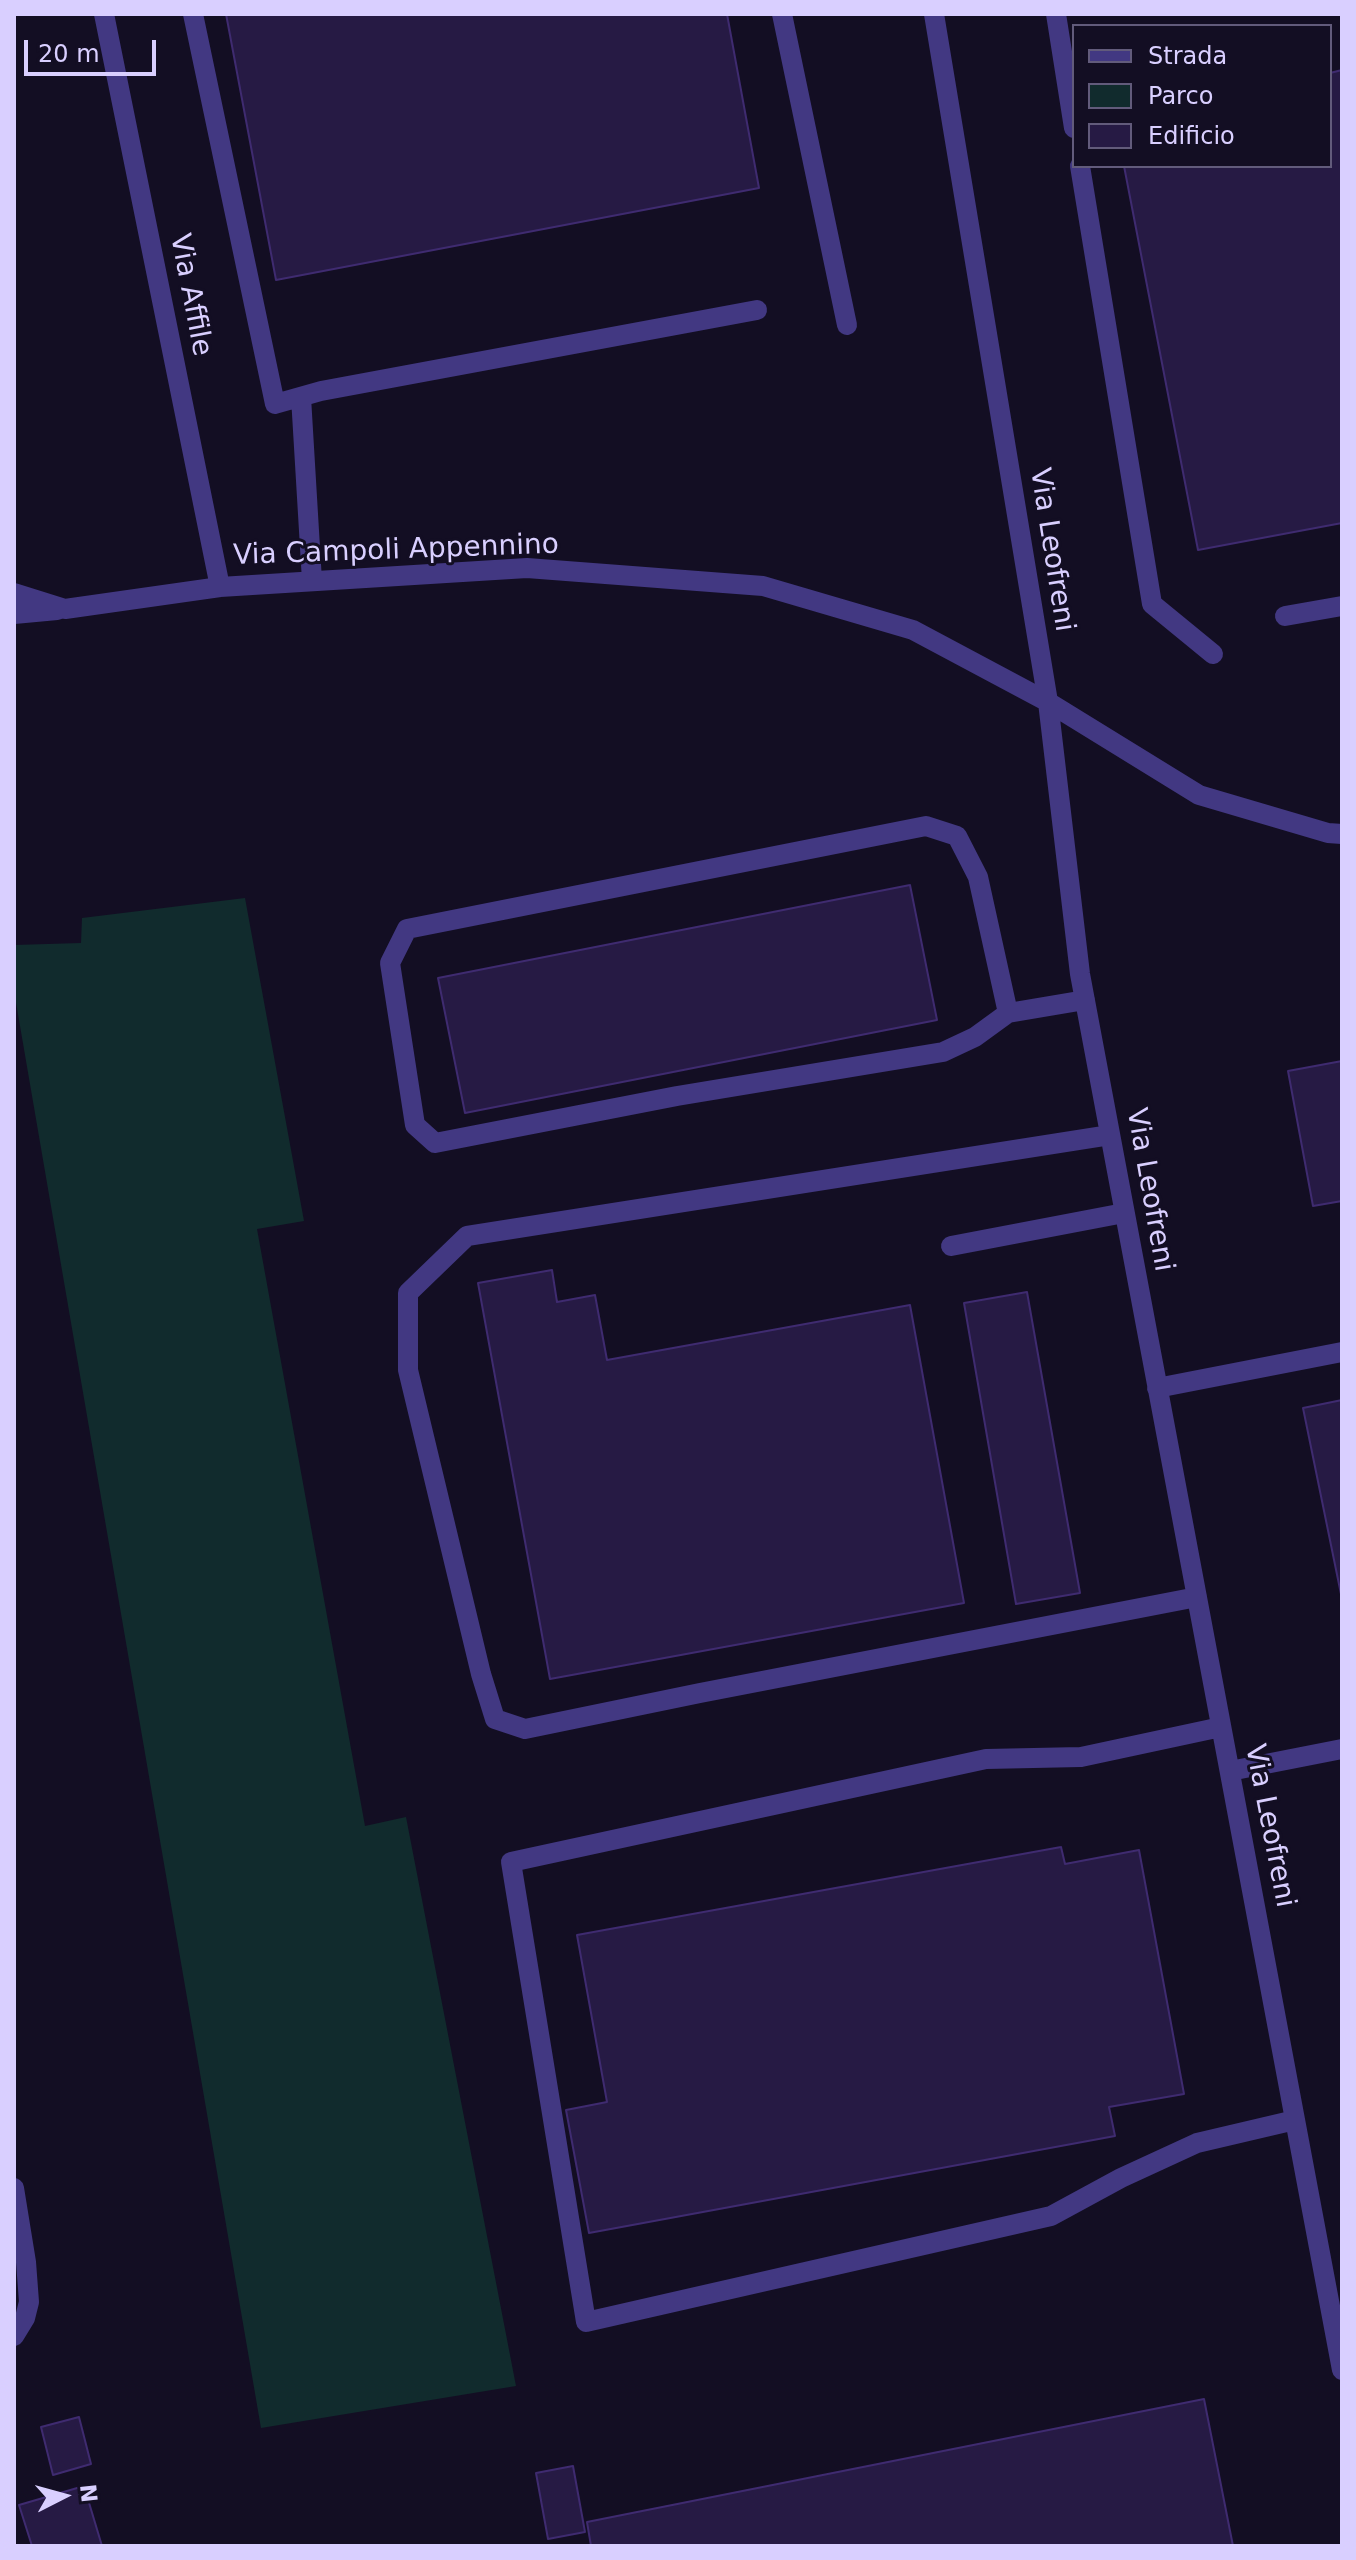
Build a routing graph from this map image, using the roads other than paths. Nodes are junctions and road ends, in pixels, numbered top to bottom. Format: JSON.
{"nodes":[{"id":1,"x":104,"y":14,"type":"edge"},
{"id":2,"x":193,"y":14,"type":"edge"},
{"id":3,"x":782,"y":14,"type":"edge"},
{"id":4,"x":934,"y":14,"type":"edge"},
{"id":5,"x":1056,"y":14,"type":"edge"},
{"id":6,"x":1072,"y":115,"type":"edge"},
{"id":7,"x":1080,"y":168,"type":"edge"},
{"id":8,"x":757,"y":310,"type":"dead end"},
{"id":9,"x":847,"y":325,"type":"dead end"},
{"id":10,"x":301,"y":397,"type":"junction"},
{"id":11,"x":312,"y":581,"type":"junction"},
{"id":12,"x":220,"y":587,"type":"junction"},
{"id":13,"x":14,"y":593,"type":"edge"},
{"id":14,"x":1342,"y":606,"type":"edge"},
{"id":15,"x":65,"y":609,"type":"junction"},
{"id":16,"x":14,"y":614,"type":"edge"},
{"id":17,"x":1285,"y":616,"type":"dead end"},
{"id":18,"x":1213,"y":654,"type":"dead end"},
{"id":19,"x":1048,"y":702,"type":"junction"},
{"id":20,"x":1342,"y":834,"type":"edge"},
{"id":21,"x":1085,"y":1000,"type":"junction"},
{"id":22,"x":1008,"y":1013,"type":"junction"},
{"id":23,"x":1110,"y":1135,"type":"junction"},
{"id":24,"x":1124,"y":1213,"type":"junction"},
{"id":25,"x":951,"y":1246,"type":"dead end"},
{"id":26,"x":1342,"y":1352,"type":"edge"},
{"id":27,"x":1157,"y":1388,"type":"junction"},
{"id":28,"x":1197,"y":1597,"type":"junction"},
{"id":29,"x":1221,"y":1727,"type":"junction"},
{"id":30,"x":1342,"y":1749,"type":"edge"},
{"id":31,"x":1230,"y":1771,"type":"junction"},
{"id":32,"x":1295,"y":2120,"type":"junction"},
{"id":33,"x":14,"y":2188,"type":"edge"},
{"id":34,"x":14,"y":2336,"type":"edge"},
{"id":35,"x":1342,"y":2370,"type":"edge"}],
"edges":[{"from":1,"to":12,"type":"street","name":"Via Affile"},
{"from":2,"to":10,"type":"street"},
{"from":3,"to":9,"type":"street"},
{"from":4,"to":19,"type":"street","name":"Via Leofreni"},
{"from":5,"to":6,"type":"street"},
{"from":7,"to":18,"type":"street"},
{"from":8,"to":10,"type":"street"},
{"from":10,"to":11,"type":"street"},
{"from":11,"to":12,"type":"street","name":"Via Campoli Appennino"},
{"from":11,"to":19,"type":"street","name":"Via Campoli Appennino"},
{"from":12,"to":15,"type":"street","name":"Via Campoli Appennino"},
{"from":13,"to":15,"type":"street","name":"Via Campoli Appennino"},
{"from":14,"to":17,"type":"street"},
{"from":15,"to":16,"type":"street"},
{"from":19,"to":20,"type":"street","name":"Via Campoli Appennino"},
{"from":19,"to":21,"type":"street","name":"Via Leofreni"},
{"from":21,"to":22,"type":"street"},
{"from":21,"to":23,"type":"street","name":"Via Leofreni"},
{"from":22,"to":22,"type":"street"},
{"from":23,"to":24,"type":"street","name":"Via Leofreni"},
{"from":23,"to":28,"type":"street"},
{"from":24,"to":25,"type":"street"},
{"from":24,"to":27,"type":"street","name":"Via Leofreni"},
{"from":26,"to":27,"type":"street"},
{"from":27,"to":28,"type":"street","name":"Via Leofreni"},
{"from":28,"to":29,"type":"street","name":"Via Leofreni"},
{"from":29,"to":31,"type":"street","name":"Via Leofreni"},
{"from":29,"to":32,"type":"street"},
{"from":30,"to":31,"type":"street"},
{"from":31,"to":32,"type":"street","name":"Via Leofreni"},
{"from":32,"to":35,"type":"street","name":"Via Leofreni"},
{"from":33,"to":34,"type":"street"}]}
